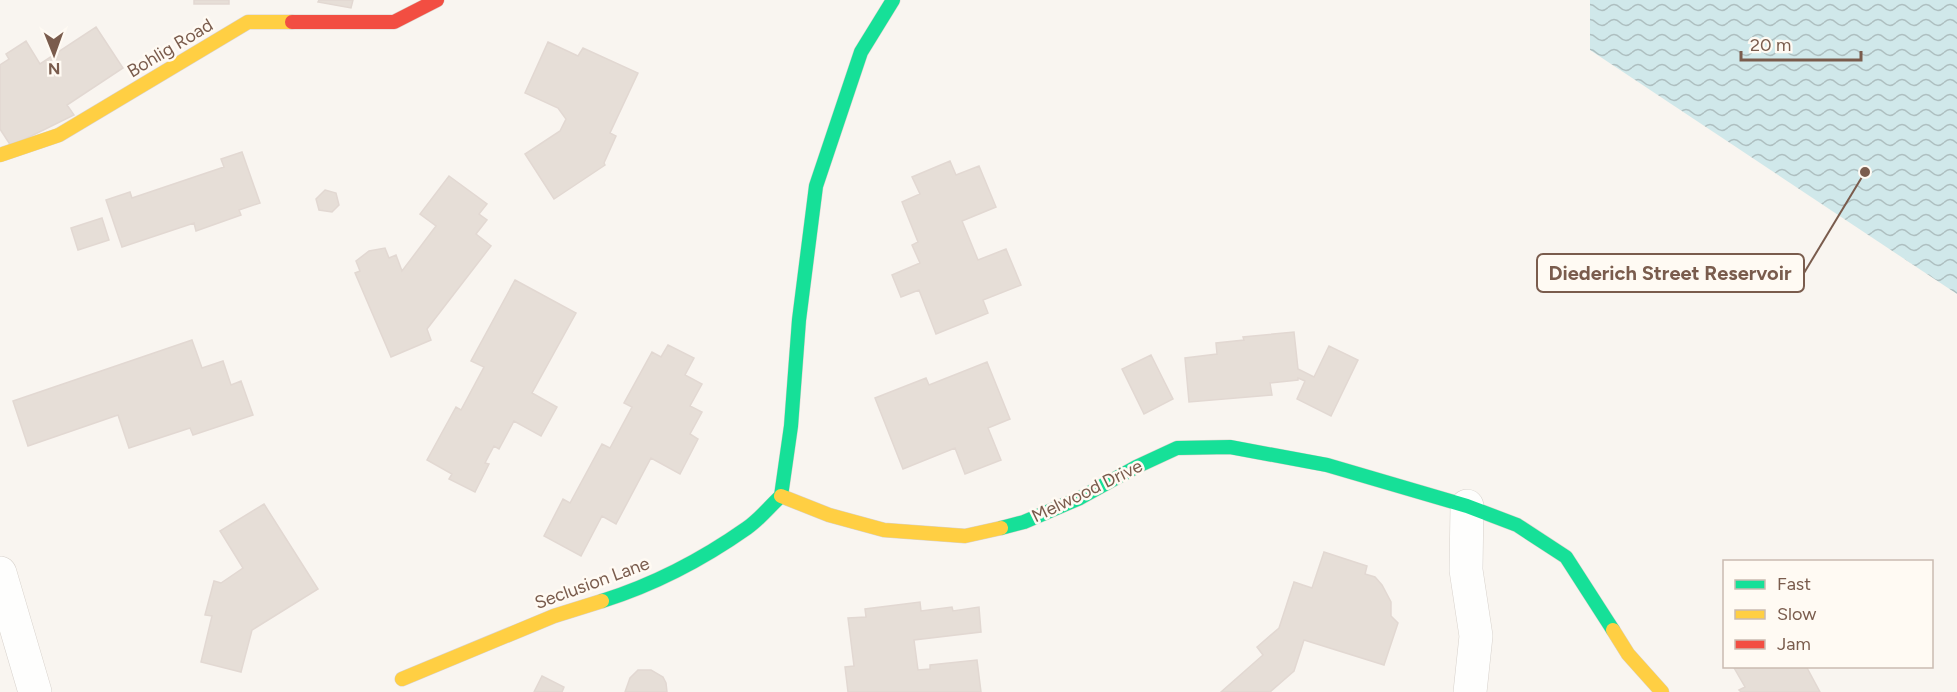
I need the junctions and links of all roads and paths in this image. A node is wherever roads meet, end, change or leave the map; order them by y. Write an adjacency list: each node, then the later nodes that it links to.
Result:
1 (437, 0): 3 (street, Bohlig Road)
2 (893, 0): 4 (street)
3 (0, 155)
4 (781, 496): 5 (street, Melwood Drive); 7 (street, Seclusion Lane)
5 (1467, 506): 9 (street); 10 (street, Melwood Drive)
6 (0, 573): 8 (street)
7 (402, 679)
8 (35, 692)
9 (1470, 692)
10 (1662, 692)

